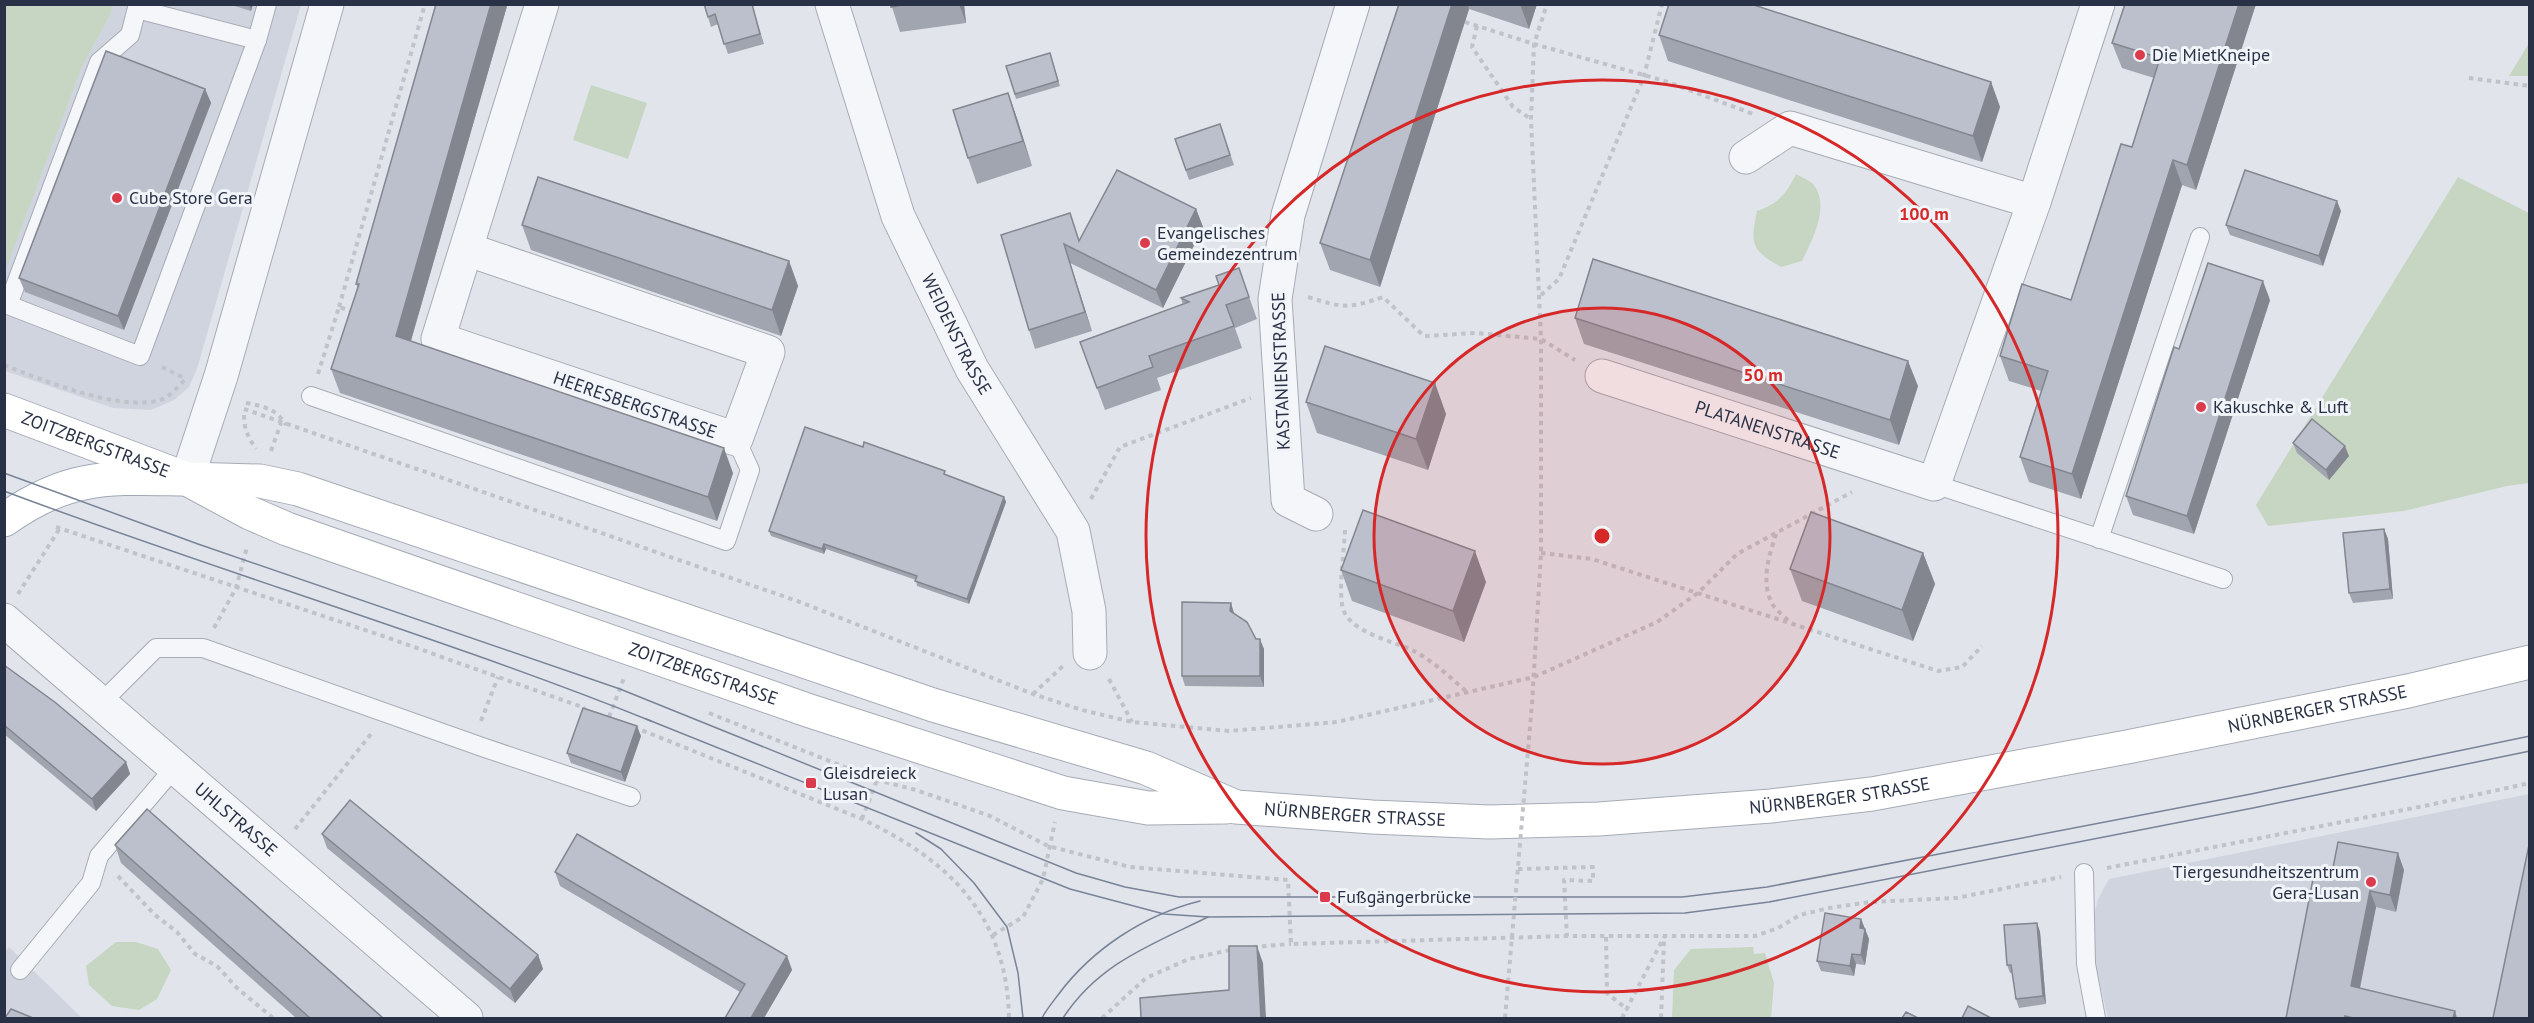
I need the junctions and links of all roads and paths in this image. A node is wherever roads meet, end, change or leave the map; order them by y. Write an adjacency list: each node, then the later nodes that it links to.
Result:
1 (267, 4): 13 (lane)
2 (327, 4): 32 (street)
3 (425, 4): 26 (path)
4 (543, 4): 23 (street, HEERESBERGSTRASSE)
5 (832, 4): 58 (street, WEIDENSTRASSE)
6 (1353, 4): 25 (street, KASTANIENSTRASSE)
7 (1547, 4): 14 (path)
8 (1662, 4): 15 (path)
9 (2097, 4): 21 (street)
10 (137, 7): 13 (lane); 13 (lane)
11 (1465, 22): 12 (path)
12 (1477, 26): 14 (path); 18 (path)
13 (258, 40)
14 (1534, 44): 15 (path); 18 (path)
15 (1644, 75): 19 (path); 24 (path)
16 (2469, 78): 17 (path)
17 (2529, 86)
18 (1531, 119): 24 (path)
19 (1790, 128): 20 (street); 21 (street)
20 (1746, 157)
21 (2034, 202): 42 (street)
22 (2200, 237): 49 (lane)
23 (466, 249): 38 (street, HEERESBERGSTRASSE); 38 (street, HEERESBERGSTRASSE)
24 (1541, 295): 28 (path)
25 (1275, 299): 28 (path); 31 (street, KASTANIENSTRASSE)
26 (339, 307): 27 (path); 33 (path)
27 (357, 313)
28 (1541, 339): 30 (path); 50 (path)
29 (4, 365): 32 (path)
30 (1602, 376): 40 (street, PLATANENSTRASSE)
31 (1280, 387): 43 (path); 44 (street, KASTANIENSTRASSE)
32 (231, 396): 35 (path); 36 (path); 41 (street)
33 (311, 396): 37 (path); 38 (lane)
34 (4, 410): 41 (main road, ZOITZBERGSTRASSE)
35 (280, 423): 36 (path); 39 (path)
36 (286, 425): 37 (path)
37 (300, 430): 64 (path)
38 (736, 439)
39 (268, 458)
40 (1892, 471): 42 (street, PLATANENSTRASSE); 48 (path)
41 (187, 478): 45 (main road); 76 (main road, ZOITZBERGSTRASSE); 80 (main road, ZOITZBERGSTRASSE)
42 (1934, 484): 49 (lane, PLATANENSTRASSE)
43 (1088, 506)
44 (1316, 514)
45 (10, 517): 46 (path)
46 (60, 528): 52 (path); 54 (path)
47 (1345, 528): 63 (path)
48 (1776, 533): 53 (path); 55 (path)
49 (2099, 539): 51 (lane, PLATANENSTRASSE)
50 (1541, 553): 53 (path); 61 (path)
51 (2223, 579)
52 (236, 588): 57 (path); 60 (path)
53 (1698, 593): 55 (path); 61 (path)
54 (11, 608): 65 (street, UHLSTRASSE)
55 (1791, 623): 56 (path)
56 (1982, 646)
57 (203, 648): 65 (lane); 69 (lane)
58 (1090, 653): 64 (path); 72 (path)
59 (2529, 662): 80 (main road, NÜRNBERGER STRASSE)
60 (498, 677): 66 (path); 74 (path)
61 (1534, 677): 63 (path); 85 (path, bridge)
62 (635, 682): 70 (path)
63 (1467, 692): 72 (path)
64 (1033, 694): 72 (path)
65 (102, 702): 75 (street, UHLSTRASSE)
66 (587, 709)
67 (701, 709): 77 (path)
68 (598, 713): 70 (path)
69 (388, 714): 74 (lane); 83 (path)
70 (609, 717): 71 (path)
71 (620, 722)
72 (1132, 722)
73 (631, 726): 81 (path)
74 (473, 744): 79 (lane)
75 (176, 766): 83 (street, UHLSTRASSE); 84 (lane)
76 (1146, 768): 80 (main road, NÜRNBERGER STRASSE)
77 (877, 780): 81 (path); 82 (path)
78 (2529, 783): 86 (path)
79 (631, 797)
80 (1236, 807)
81 (862, 819): 87 (path)
82 (1048, 846): 87 (path); 91 (path)
83 (275, 852): 96 (street, UHLSTRASSE)
84 (99, 856): 94 (lane); 97 (path)
85 (1518, 869): 88 (path); 100 (path, bridge)
86 (2084, 873): 90 (path); 103 (lane)
87 (993, 934): 98 (path)
88 (1567, 936): 89 (path); 91 (path)
89 (1606, 937): 90 (path); 95 (path)
90 (1665, 937): 95 (path); 102 (path)
91 (1291, 944): 93 (path)
92 (1240, 948): 99 (path)
93 (1251, 948)
94 (20, 970)
95 (1628, 1010): 101 (path)
96 (462, 1017)
97 (273, 1018)
98 (1009, 1018)
99 (1102, 1018)
100 (1505, 1018)
101 (1622, 1018)
102 (1661, 1018)
103 (2096, 1018)

